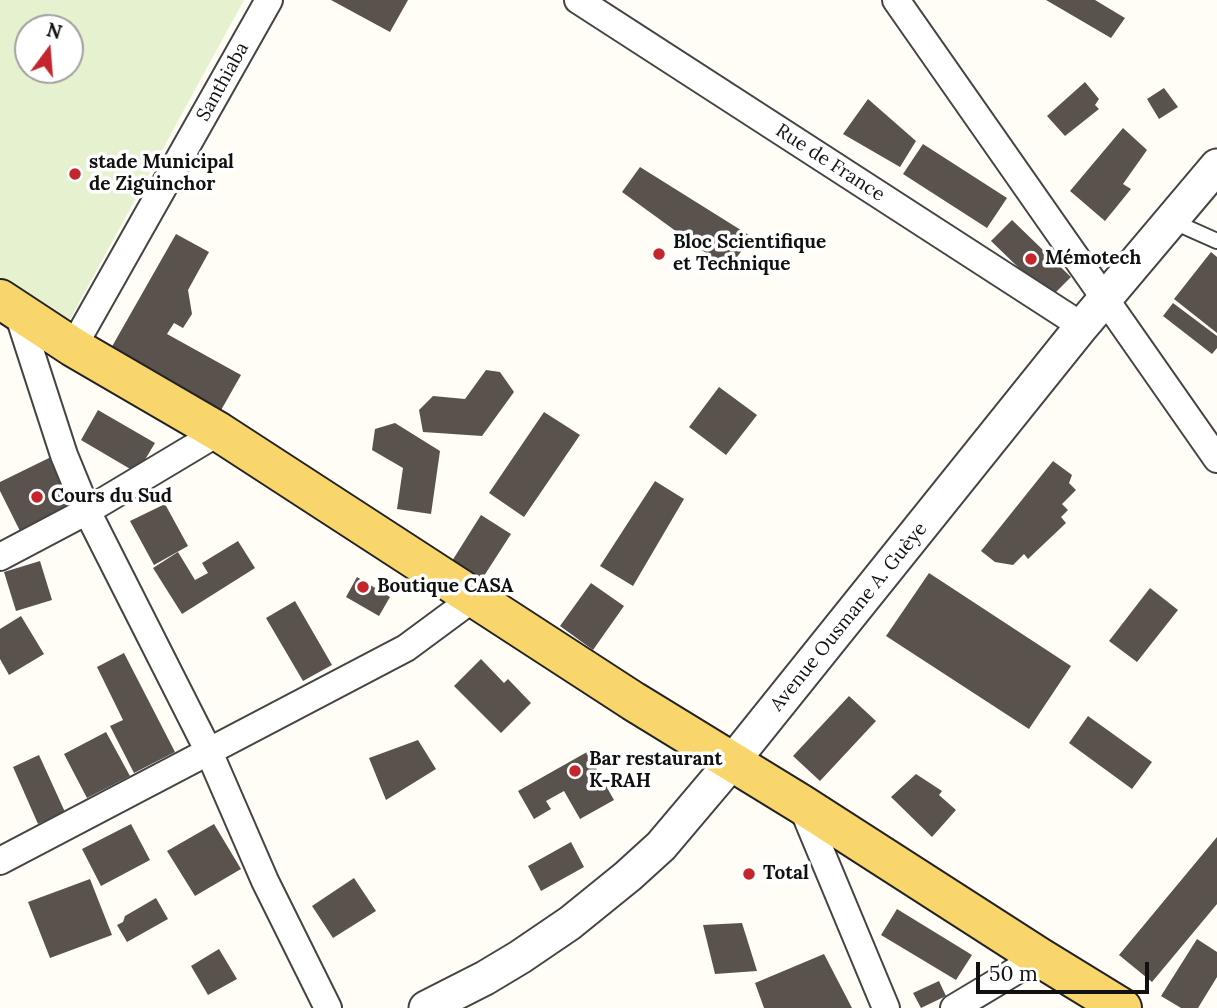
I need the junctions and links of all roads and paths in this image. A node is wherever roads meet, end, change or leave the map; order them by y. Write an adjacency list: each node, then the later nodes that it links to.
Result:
1 (269, 0): 10 (street, Santhiaba)
2 (578, 0): 9 (street, Rue de France)
3 (896, 0): 7 (street)
4 (1217, 166): 5 (street, Avenue Ousmane A. Guèye)
5 (1170, 220): 6 (lane); 7 (street, Avenue Ousmane A. Guèye)
6 (1217, 241)
7 (1105, 299): 9 (street, Avenue Ousmane A. Guèye); 12 (street)
8 (9, 304): 10 (main road); 13 (street)
9 (1082, 326): 17 (street, Avenue Ousmane A. Guèye)
10 (73, 347): 11 (main road)
11 (219, 432): 13 (street); 15 (main road)
12 (1217, 459)
13 (87, 511): 14 (street); 16 (street)
14 (0, 557)
15 (475, 597): 16 (street); 17 (main road)
16 (209, 752): 19 (street); 21 (street)
17 (732, 762): 18 (main road); 22 (street, Avenue Ousmane A. Guèye)
18 (801, 804): 20 (main road); 23 (street)
19 (0, 861)
20 (1039, 957): 24 (street); 25 (main road)
21 (328, 1008)
22 (426, 1008)
23 (886, 1008)
24 (954, 1008)
25 (1122, 1008)

